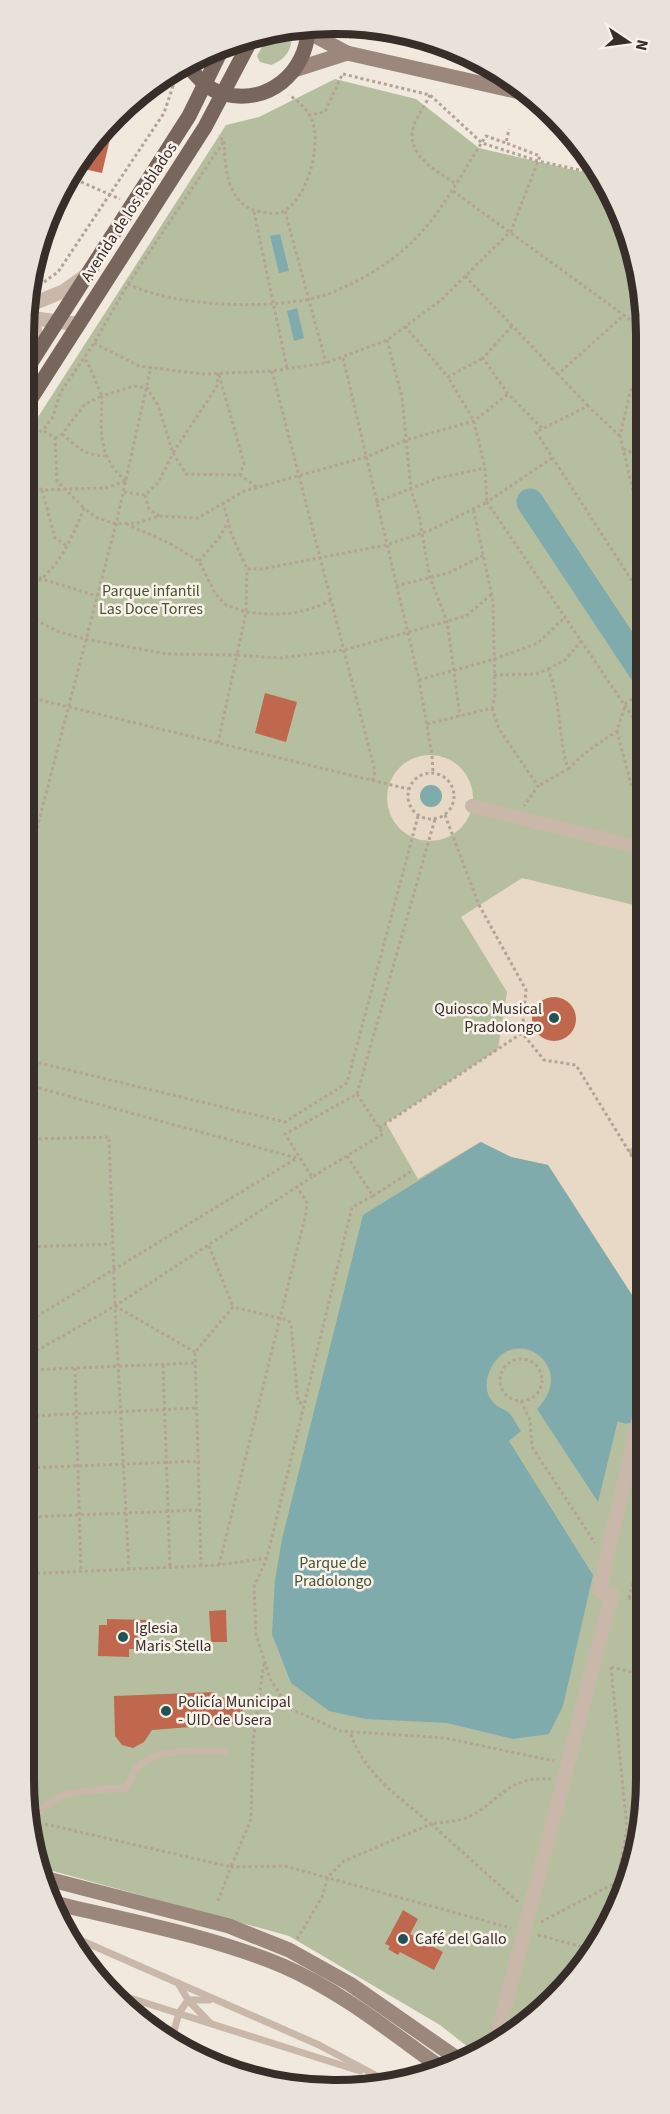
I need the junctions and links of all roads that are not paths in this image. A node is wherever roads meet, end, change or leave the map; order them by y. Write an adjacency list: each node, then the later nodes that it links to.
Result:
1 (318, 35): 3 (street)
2 (307, 36): 6 (main road)
3 (349, 47): 6 (street); 9 (street)
4 (247, 48): 10 (main road, Avenida de los Poblados)
5 (217, 58): 8 (main road, Avenida de los Poblados)
6 (297, 69): 10 (main road)
7 (192, 71): 8 (main road)
8 (204, 84): 10 (main road); 11 (main road, Avenida de los Poblados)
9 (507, 88)
10 (224, 94): 15 (main road, Avenida de los Poblados)
11 (87, 274): 12 (street); 14 (main road, Avenida de los Poblados)
12 (36, 307)
13 (35, 312): 14 (street)
14 (57, 322): 15 (street); 16 (main road, Avenida de los Poblados)
15 (80, 322): 17 (main road, Avenida de los Poblados)
16 (34, 358)
17 (34, 394)
18 (472, 806): 19 (street)
19 (636, 847)
20 (636, 1431): 32 (street)
21 (225, 1751): 22 (lane)
22 (37, 1818)
23 (52, 1880): 34 (street)
24 (62, 1905): 35 (street)
25 (82, 1941): 26 (lane)
26 (178, 1983): 28 (lane); 29 (lane)
27 (130, 1998): 30 (lane)
28 (188, 2000): 29 (lane); 30 (lane); 31 (lane)
29 (217, 2001): 37 (lane)
30 (179, 2013): 31 (lane); 33 (lane)
31 (211, 2024): 36 (lane)
32 (498, 2031)
33 (174, 2032)
34 (453, 2056)
35 (434, 2063)
36 (377, 2076)
37 (378, 2076)

